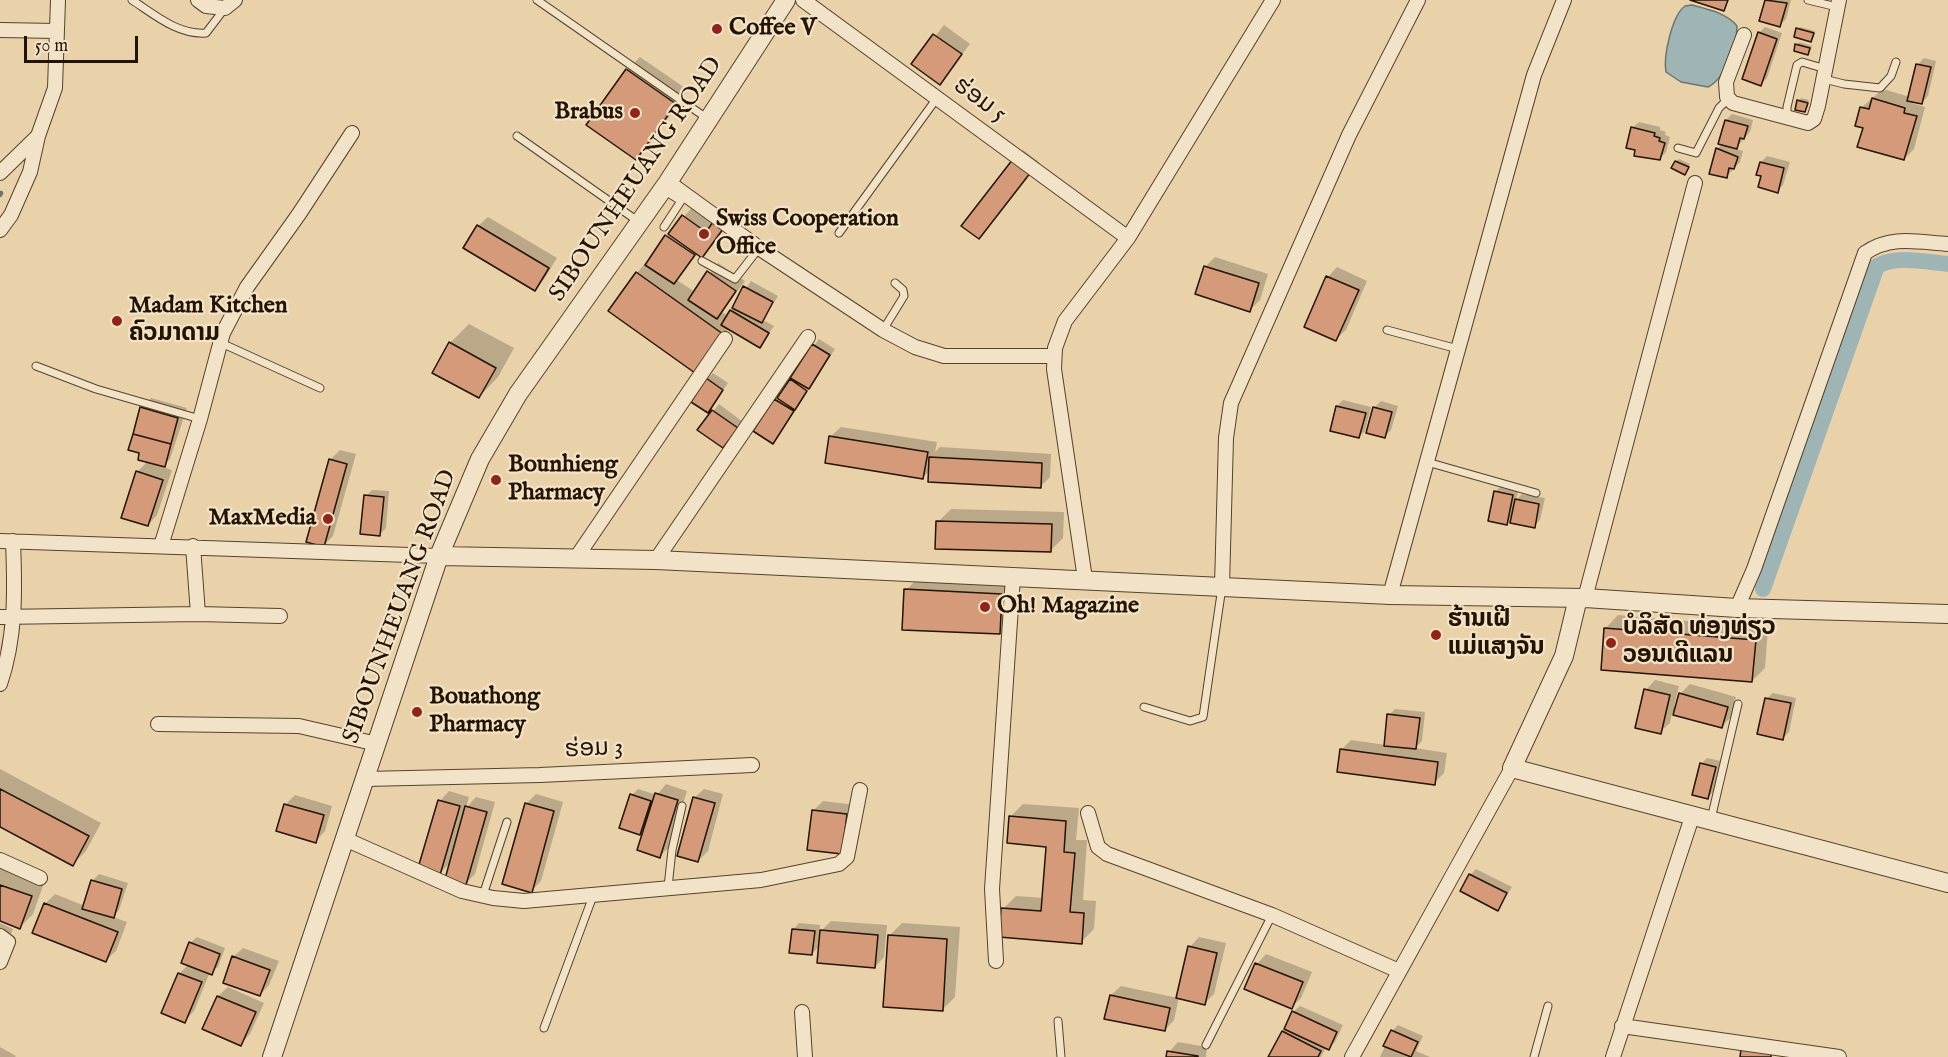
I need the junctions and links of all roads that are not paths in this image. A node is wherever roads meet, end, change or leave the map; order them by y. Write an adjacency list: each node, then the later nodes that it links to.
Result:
1 (58, 0): 14 (street)
2 (132, 0): 11 (lane)
3 (198, 0): 11 (street)
4 (537, 0): 21 (lane)
5 (786, 0): 21 (street, SIBOUNHEUANG ROAD)
6 (803, 0): 18 (street, ຮ່ອມ 5)
7 (1273, 0): 33 (street)
8 (1418, 0): 58 (street)
9 (1564, 0): 43 (street)
10 (1808, 0): 12 (lane)
11 (230, 4)
12 (1838, 4): 17 (street)
13 (0, 30): 14 (street)
14 (57, 32): 23 (street)
15 (1744, 35): 19 (street)
16 (1896, 62): 17 (lane)
17 (1825, 74): 20 (street); 20 (lane)
18 (937, 98): 32 (lane); 33 (street, ຮ່ອມ 5)
19 (1728, 99): 20 (street); 25 (lane)
20 (1787, 119)
21 (709, 120): 28 (street, SIBOUNHEUANG ROAD)
22 (352, 133): 42 (street)
23 (38, 136): 26 (street); 31 (street)
24 (517, 136): 29 (lane)
25 (1677, 148)
26 (0, 173)
27 (1695, 183): 60 (street)
28 (665, 186): 29 (street, SIBOUNHEUANG ROAD); 30 (lane); 35 (street)
29 (639, 222): 53 (street, SIBOUNHEUANG ROAD)
30 (664, 227)
31 (0, 230)
32 (839, 232)
33 (1128, 238): 44 (street)
34 (1948, 244): 61 (street)
35 (759, 248): 36 (lane); 38 (street)
36 (702, 261)
37 (895, 283): 38 (lane)
38 (882, 330): 44 (street)
39 (1387, 330): 43 (lane)
40 (808, 337): 55 (street)
41 (725, 339): 54 (street)
42 (219, 342): 46 (lane); 47 (street)
43 (1458, 349): 48 (street)
44 (1054, 356): 57 (street)
45 (36, 366): 47 (lane)
46 (320, 388)
47 (200, 419): 51 (street)
48 (1426, 462): 49 (lane); 59 (street)
49 (1536, 493)
50 (7, 541): 51 (street); 65 (street)
51 (161, 546): 52 (street)
52 (193, 546): 53 (street); 62 (street)
53 (439, 556): 54 (street); 70 (street, SIBOUNHEUANG ROAD)
54 (576, 558): 55 (street)
55 (656, 560): 56 (street)
56 (1013, 576): 57 (street); 88 (street)
57 (1085, 579): 58 (street)
58 (1222, 586): 59 (street); 68 (lane)
59 (1390, 595): 60 (street)
60 (1581, 598): 61 (street); 72 (street)
61 (1737, 608): 63 (street)
62 (198, 614): 64 (street); 65 (street)
63 (1948, 614)
64 (280, 616)
65 (7, 617): 66 (street)
66 (0, 684)
67 (1738, 704): 77 (lane)
68 (1144, 707)
69 (158, 724): 70 (street)
70 (377, 744): 73 (street, SIBOUNHEUANG ROAD)
71 (752, 765): 73 (street, ຮ່ອມ 3)
72 (1512, 768): 77 (street); 90 (street)
73 (365, 779): 79 (street, SIBOUNHEUANG ROAD)
74 (860, 790): 83 (street)
75 (682, 806): 83 (lane)
76 (1088, 813): 86 (street)
77 (1702, 817): 82 (street); 94 (street)
78 (507, 822): 84 (lane)
79 (345, 839): 84 (street); 97 (street, SIBOUNHEUANG ROAD)
80 (0, 860): 81 (street)
81 (40, 878)
82 (1948, 883)
83 (668, 887): 85 (street)
84 (483, 895): 85 (street)
85 (593, 896): 95 (lane)
86 (1272, 915): 90 (street); 96 (lane)
87 (0, 936): 89 (street)
88 (996, 961)
89 (0, 962)
90 (1399, 971): 100 (street)
91 (1548, 1006): 101 (lane)
92 (802, 1012): 98 (street)
93 (1058, 1021): 99 (lane)
94 (1622, 1026): 102 (street); 103 (street)
95 (544, 1028)
96 (1206, 1045)
97 (272, 1057)
98 (805, 1057)
99 (1061, 1057)
100 (1352, 1057)
101 (1534, 1057)
102 (1613, 1057)
103 (1839, 1057)

